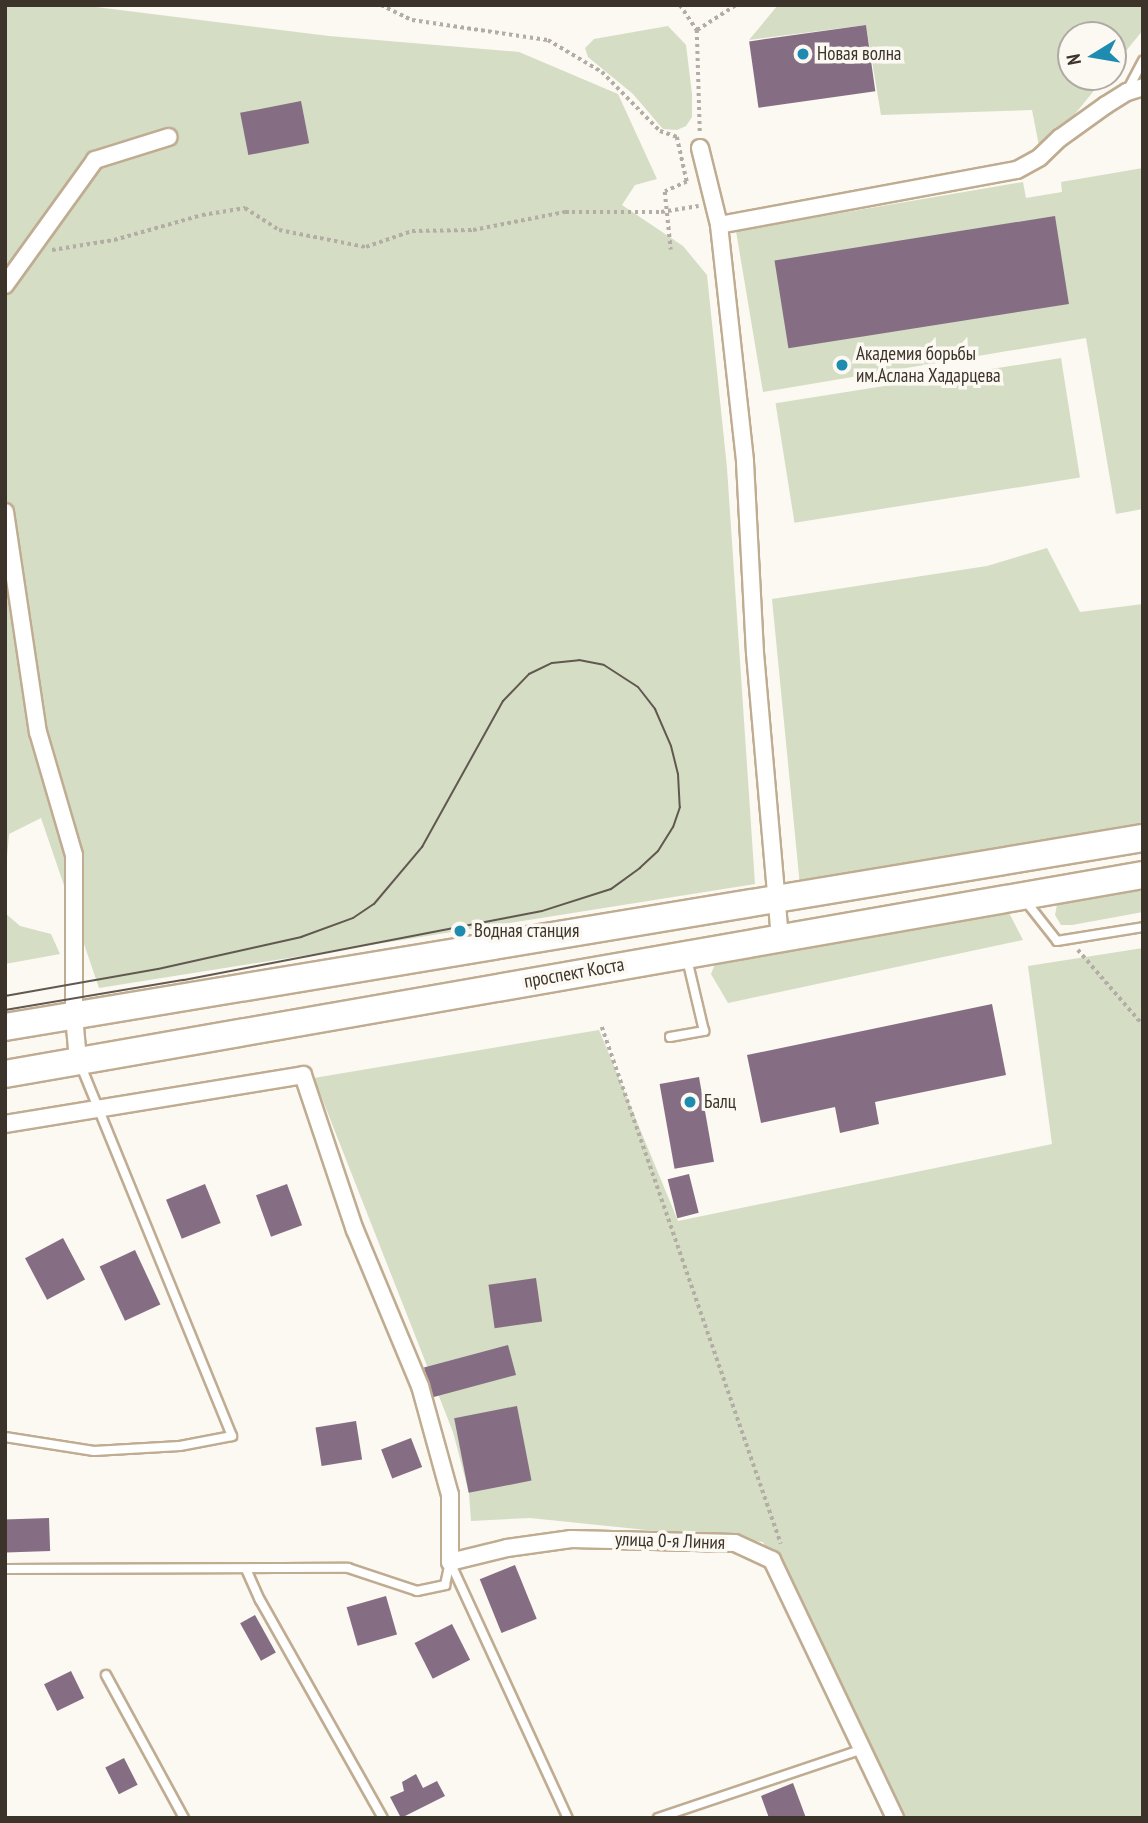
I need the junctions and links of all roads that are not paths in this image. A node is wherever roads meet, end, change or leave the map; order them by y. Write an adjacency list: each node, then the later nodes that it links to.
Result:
1 (1143, 61): 2 (lane)
2 (1135, 89): 5 (street)
3 (169, 137): 6 (street)
4 (700, 148): 5 (street)
5 (719, 225): 11 (street)
6 (5, 285)
7 (5, 512): 15 (street)
8 (1143, 838): 11 (main road)
9 (1143, 875): 10 (main road, проспект Коста)
10 (1021, 895): 12 (lane); 13 (main road, проспект Коста)
11 (778, 896): 13 (street); 15 (main road)
12 (1143, 927)
13 (780, 936): 14 (main road, проспект Коста)
14 (685, 953): 17 (lane); 18 (main road, проспект Коста)
15 (74, 1016): 16 (main road); 18 (street)
16 (5, 1027)
17 (670, 1037)
18 (78, 1060): 19 (main road, проспект Коста); 20 (lane)
19 (5, 1074)
20 (100, 1107): 21 (street); 22 (lane); 23 (street)
21 (5, 1124)
22 (5, 1437)
23 (450, 1562): 25 (lane); 27 (street, улица 0-я Линия); 30 (lane)
24 (5, 1569): 25 (lane)
25 (246, 1569): 29 (lane)
26 (106, 1675): 28 (lane)
27 (860, 1750): 31 (lane); 32 (street)
28 (184, 1818)
29 (383, 1818)
30 (568, 1818)
31 (658, 1818)
32 (895, 1818)

